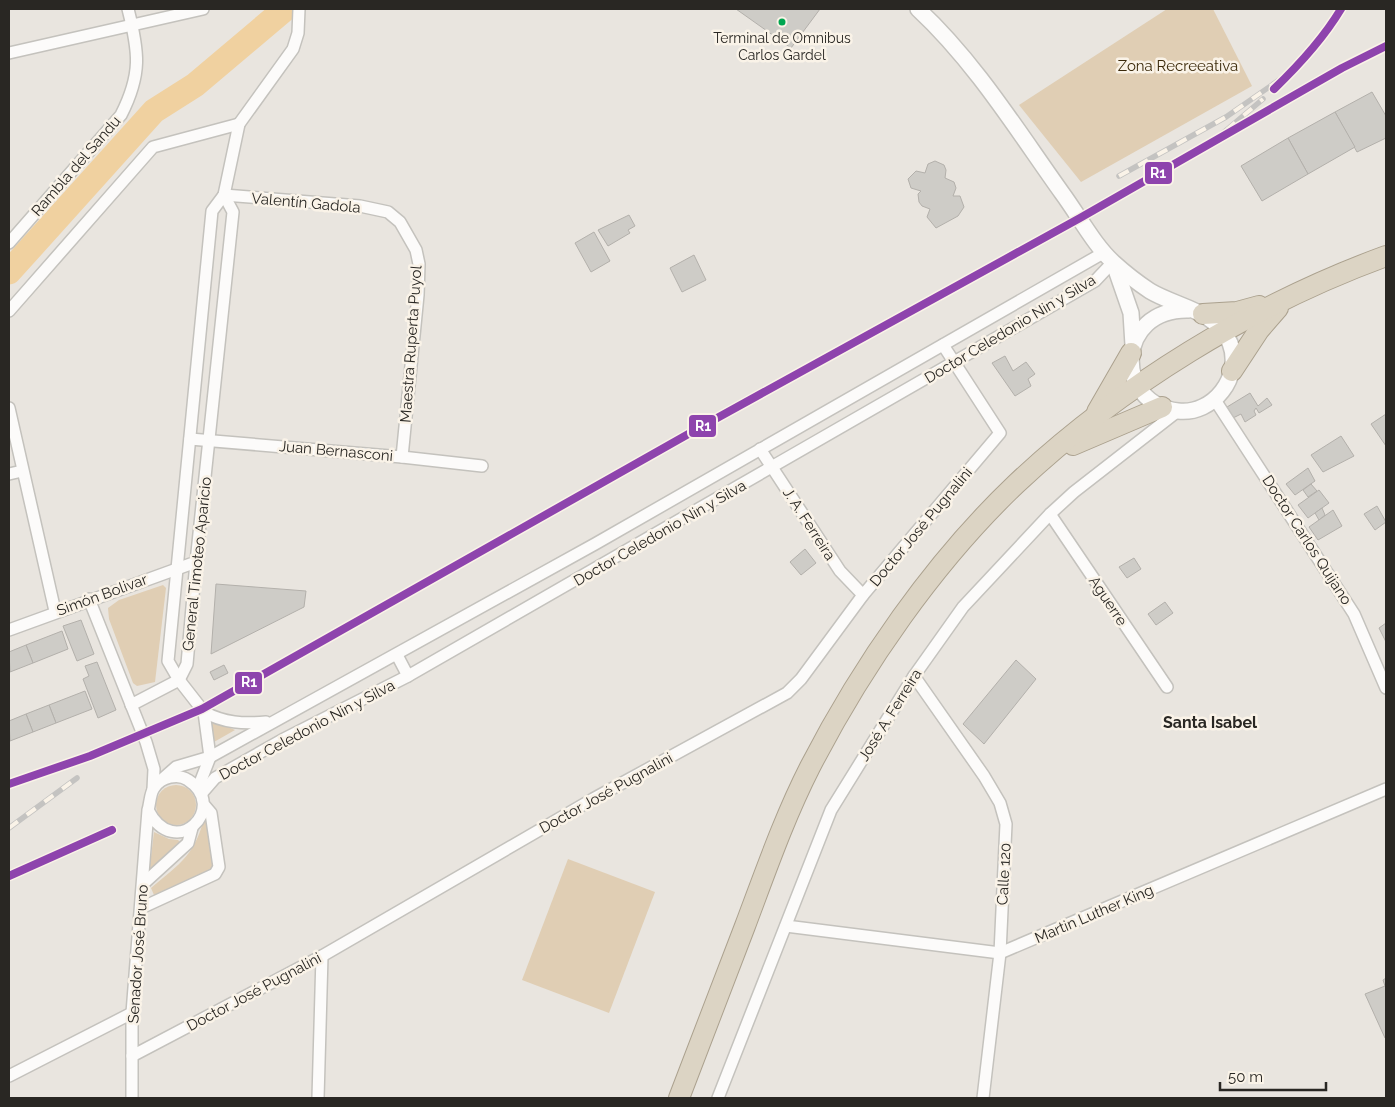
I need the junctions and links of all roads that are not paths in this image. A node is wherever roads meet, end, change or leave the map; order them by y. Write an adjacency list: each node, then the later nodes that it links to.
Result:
1 (128, 9): 5 (street, Rambla del Sandu)
2 (202, 9): 5 (street)
3 (299, 9): 7 (street, General Timoteo Aparicio)
4 (918, 9): 12 (street)
5 (132, 25): 6 (street); 10 (street, Rambla del Sandu)
6 (9, 53)
7 (239, 124): 8 (street, General Timoteo Aparicio); 14 (street)
8 (224, 195): 9 (street, Valentín Gadola); 26 (street, General Timoteo Aparicio); 27 (street, General Timoteo Aparicio)
9 (388, 212): 30 (street, Maestra Ruperta Puyol)
10 (9, 242)
11 (1386, 256): 13 (highway)
12 (1109, 257): 15 (street); 17 (street, Doctor Celedonio Nin y Silva); 18 (street); 19 (street, Doctor Celedonio Nin y Silva)
13 (1285, 299): 15 (highway); 16 (highway); 20 (highway)
14 (9, 311)
15 (1196, 312): 16 (street); 18 (street)
16 (1225, 333): 20 (street); 21 (highway)
17 (943, 345): 19 (street); 28 (street, Doctor Celedonio Nin y Silva)
18 (1132, 350): 21 (street); 25 (highway)
19 (954, 363): 32 (street, Doctor Celedonio Nin y Silva); 40 (street, Doctor José Pugnalini)
20 (1232, 371): 22 (street)
21 (1138, 386): 24 (street); 25 (highway)
22 (1215, 400): 24 (street); 49 (street, Doctor Carlos Quijano)
23 (9, 408): 33 (street)
24 (1170, 409): 29 (highway); 35 (street, José A. Ferreira)
25 (1094, 418): 29 (highway)
26 (190, 439): 27 (street, Juan Bernasconi); 39 (street, General Timoteo Aparicio)
27 (209, 441): 30 (street, Juan Bernasconi); 37 (street, General Timoteo Aparicio)
28 (760, 449): 32 (street, J. A. Ferreira); 36 (street, Doctor Celedonio Nin y Silva)
29 (1052, 453): 70 (highway)
30 (402, 457): 31 (street, Juan Bernasconi)
31 (482, 466)
32 (773, 468): 38 (street, Doctor Celedonio Nin y Silva); 40 (street, J. A. Ferreira)
33 (22, 471): 34 (street); 42 (street)
34 (9, 474)
35 (1050, 514): 46 (street, José A. Ferreira); 48 (street, Aguerre)
36 (595, 544): 38 (street); 44 (street, Doctor Celedonio Nin y Silva)
37 (196, 562): 39 (street, Simón Bolivar); 47 (street, General Timoteo Aparicio)
38 (606, 563): 45 (street, Doctor Celedonio Nin y Silva)
39 (177, 569): 41 (street, Simón Bolivar); 47 (street, General Timoteo Aparicio)
40 (862, 595): 64 (street, Doctor José Pugnalini)
41 (89, 599): 42 (street, Simón Bolivar); 50 (street)
42 (55, 611): 43 (street, Simón Bolivar)
43 (9, 630)
44 (397, 655): 45 (street); 52 (street, Doctor Celedonio Nin y Silva)
45 (408, 676): 56 (street, Doctor Celedonio Nin y Silva)
46 (914, 676): 62 (street, José A. Ferreira); 63 (street, Calle 120)
47 (179, 680): 50 (street); 51 (street)
48 (1166, 687)
49 (1386, 688)
50 (131, 705): 54 (street)
51 (204, 712): 52 (street); 53 (street)
52 (270, 722): 53 (street, Doctor Celedonio Nin y Silva)
53 (210, 757): 54 (street, Doctor Celedonio Nin y Silva); 56 (street)
54 (156, 785): 56 (street); 58 (street)
55 (1386, 789): 63 (street, Martin Luther King)
56 (200, 790): 57 (street)
57 (205, 806): 59 (street); 61 (street)
58 (148, 810): 59 (street); 60 (street, Senador José Bruno)
59 (192, 828): 60 (street)
60 (143, 884): 61 (street, Senador José Bruno)
61 (141, 908): 65 (street, Senador José Bruno)
62 (786, 926): 63 (street); 71 (street, José A. Ferreira)
63 (1000, 953): 72 (street, Calle 120)
64 (322, 956): 66 (street, Doctor José Pugnalini); 69 (street)
65 (132, 1013): 66 (street, Senador José Bruno); 67 (street)
66 (132, 1056): 68 (street, Senador José Bruno)
67 (9, 1076)
68 (132, 1098)
69 (318, 1098)
70 (679, 1098)
71 (718, 1098)
72 (983, 1098)

